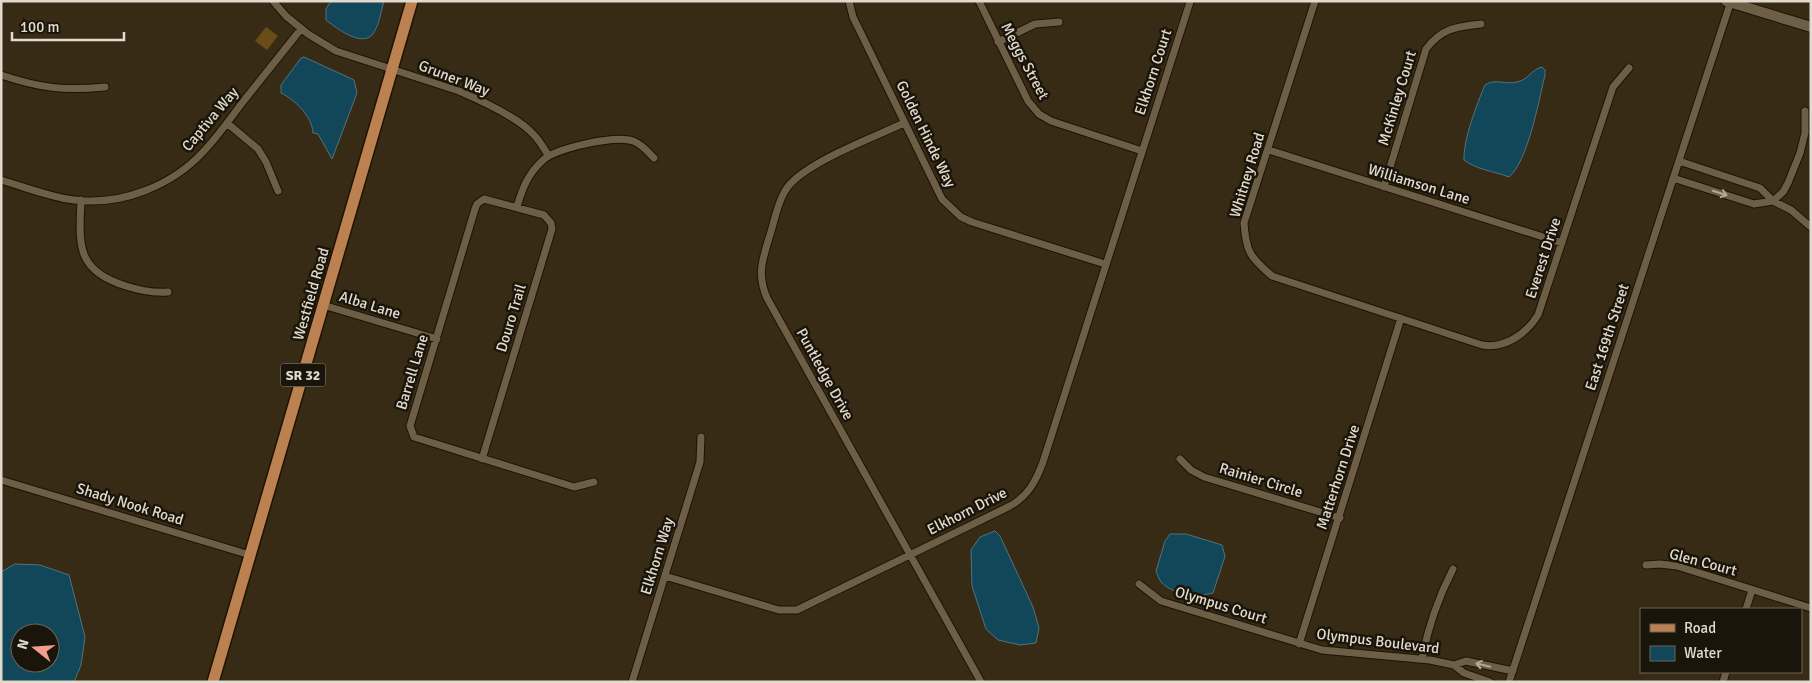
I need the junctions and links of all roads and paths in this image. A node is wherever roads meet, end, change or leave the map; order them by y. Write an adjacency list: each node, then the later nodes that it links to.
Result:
1 (273, 1): 11 (street, Gruner Way)
2 (412, 1): 14 (main road, Westfield Road / SR 32)
3 (849, 1): 19 (street, Golden Hinde Way)
4 (979, 1): 12 (street, Meggs Street)
5 (1315, 1): 20 (street, Whitney Road)
6 (1190, 2): 21 (street, Elkhorn Court)
7 (1729, 2): 10 (street); 24 (street, East 169th Street)
8 (1059, 22): 12 (street)
9 (1481, 24): 27 (street, McKinley Court)
10 (1811, 27)
11 (301, 29): 14 (street, Gruner Way); 18 (street, Captiva Way)
12 (998, 42): 21 (street, Meggs Street)
13 (1629, 68): 33 (street, Everest Drive)
14 (393, 69): 22 (street, Gruner Way); 36 (main road, Westfield Road / SR 32)
15 (1, 75): 16 (street)
16 (105, 87)
17 (1805, 112): 30 (street)
18 (227, 123): 28 (street); 29 (street, Captiva Way)
19 (904, 123): 34 (street, Golden Hinde Way); 46 (street, Puntledge Drive)
20 (1269, 150): 27 (street, Williamson Lane); 37 (street, Whitney Road)
21 (1142, 151): 34 (street, Elkhorn Drive)
22 (548, 155): 23 (street); 31 (street)
23 (654, 158)
24 (1679, 161): 25 (street, East 169th Street); 30 (street)
25 (1673, 178): 30 (street, one-way to 30); 57 (street, East 169th Street)
26 (1, 180): 29 (street, Captiva Way)
27 (1384, 187): 33 (street, Williamson Lane)
28 (278, 190)
29 (81, 200): 35 (street)
30 (1773, 201): 32 (street)
31 (517, 207): 38 (street, Barrell Lane); 40 (street, Douro Trail)
32 (1811, 227)
33 (1562, 243): 37 (street, Everest Drive)
34 (1105, 264): 46 (street, Elkhorn Drive)
35 (168, 292)
36 (324, 305): 38 (street, Alba Lane); 45 (main road, Westfield Road / SR 32)
37 (1401, 318): 44 (street, Matterhorn Drive)
38 (437, 339): 40 (street, Barrell Lane)
39 (701, 436): 49 (street, Elkhorn Way)
40 (482, 458): 43 (street, Barrell Lane)
41 (1180, 459): 44 (street, Rainier Circle)
42 (1, 480): 45 (street, Shady Nook Road)
43 (594, 482)
44 (1340, 518): 54 (street, Matterhorn Drive)
45 (250, 555): 58 (main road, Westfield Road / SR 32)
46 (910, 556): 49 (street, Elkhorn Drive); 60 (street, Puntledge Drive)
47 (1646, 565): 51 (street, Glen Court)
48 (1453, 569): 55 (street)
49 (664, 576): 59 (street, Elkhorn Way)
50 (1139, 584): 54 (street, Olympus Court)
51 (1752, 590): 52 (street); 53 (street, Glen Court)
52 (1746, 608)
53 (1811, 608)
54 (1299, 644): 55 (street, Olympus Boulevard)
55 (1422, 659): 56 (street, Olympus Boulevard)
56 (1454, 665): 57 (street, Olympus Boulevard, one-way to 56); 61 (street, Olympus Boulevard)
57 (1513, 671): 62 (street, East 169th Street)
58 (213, 682)
59 (632, 682)
60 (981, 682)
61 (1490, 682)
62 (1509, 682)

